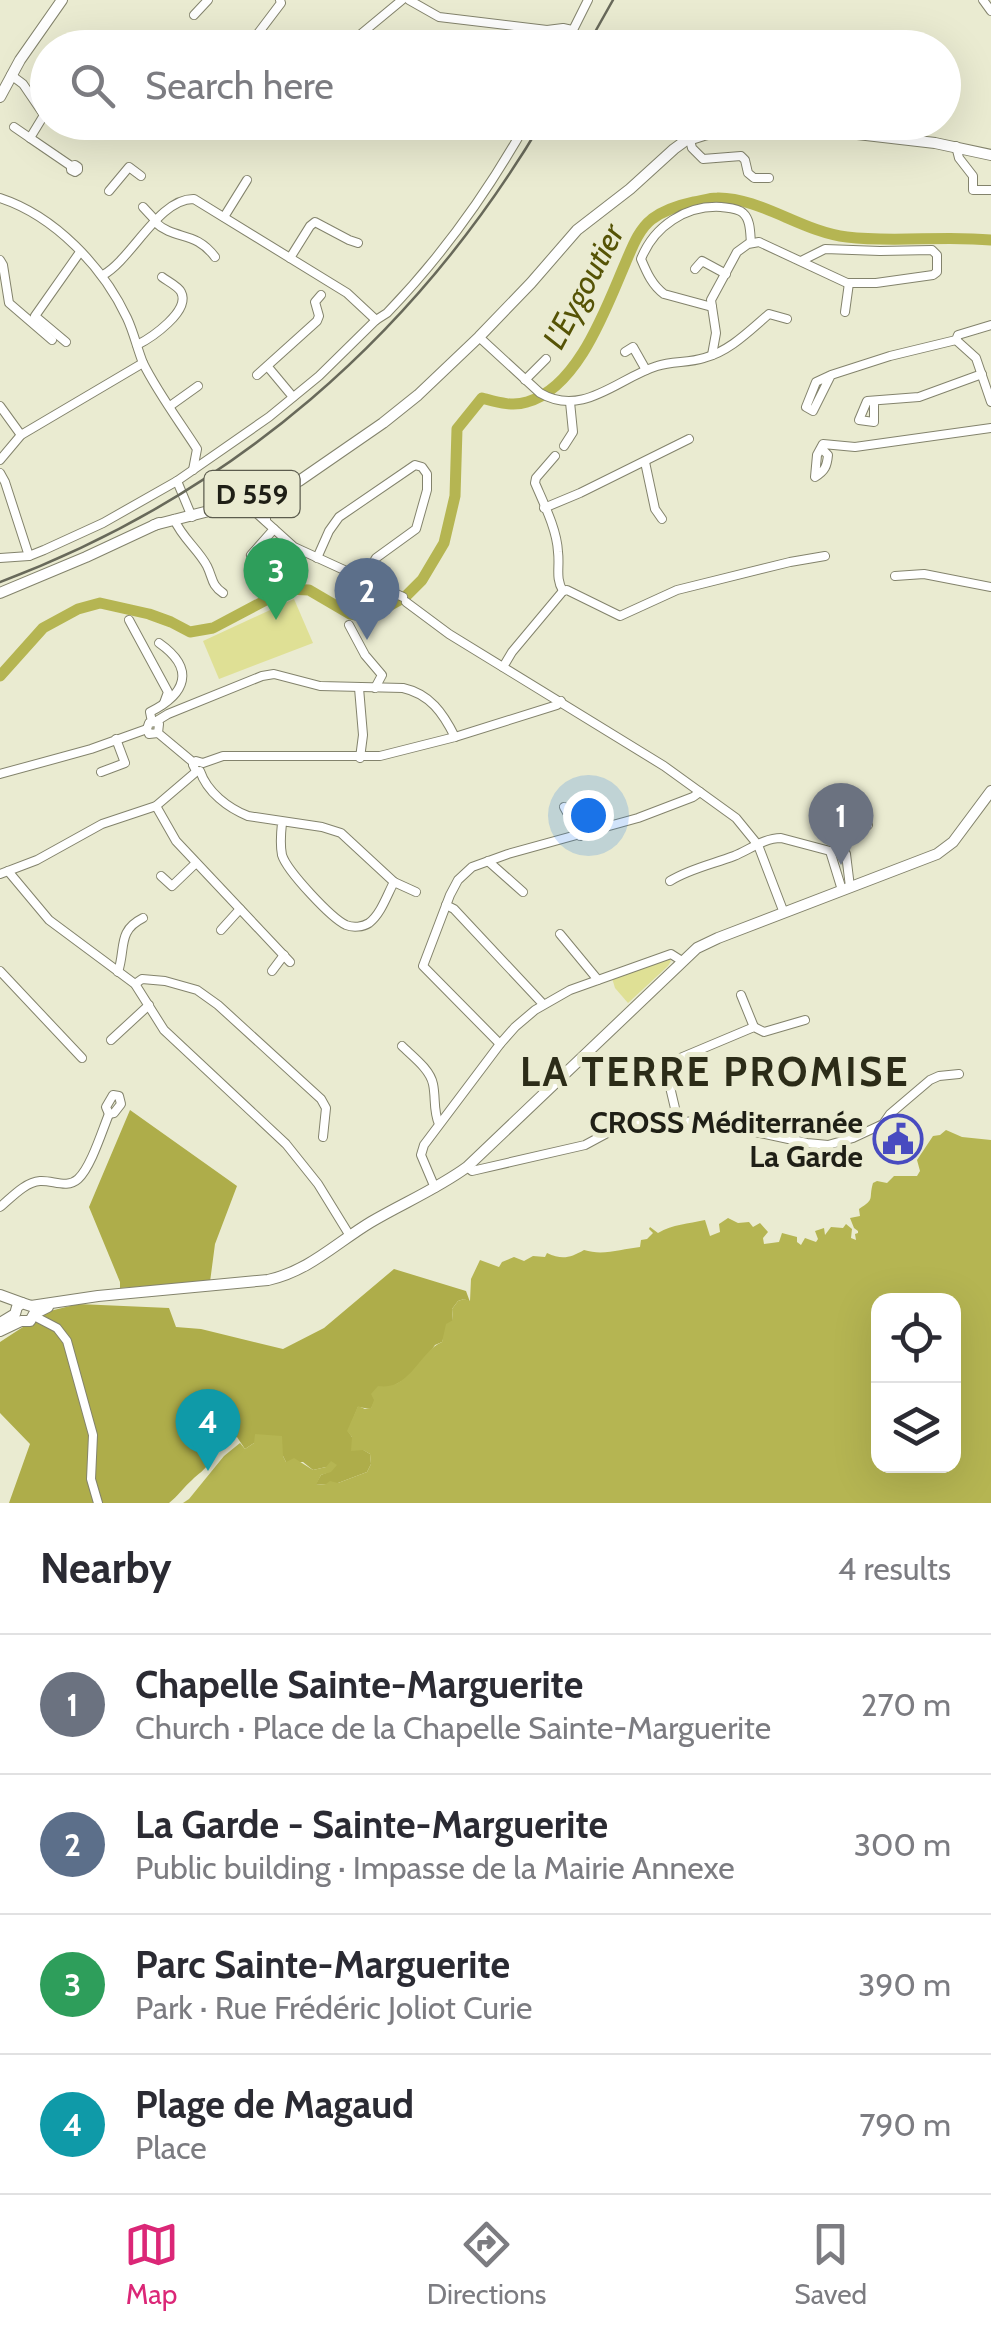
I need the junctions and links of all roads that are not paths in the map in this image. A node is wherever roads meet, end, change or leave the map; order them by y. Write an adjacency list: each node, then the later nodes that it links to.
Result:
1 (208, 0): 8 (street)
2 (280, 0): 10 (street)
3 (406, 0): 11 (street); 12 (street)
4 (585, 0): 13 (street)
5 (983, 0): 7 (street)
6 (57, 2): 9 (main road)
7 (991, 11)
8 (194, 15)
9 (39, 30)
10 (261, 30)
11 (367, 30)
12 (547, 30)
13 (574, 30)
14 (30, 44): 15 (main road)
15 (10, 75): 16 (street); 17 (main road)
16 (30, 94)
17 (0, 97)
18 (14, 127): 19 (street)
19 (30, 138)
20 (33, 140): 26 (street)
21 (516, 140): 52 (street)
22 (687, 140): 28 (street); 54 (main road, D 559)
23 (911, 140): 24 (main road, D 559)
24 (956, 146): 25 (main road, D 559); 30 (street)
25 (991, 154)
26 (72, 166)
27 (140, 176): 31 (street)
28 (769, 178)
29 (247, 180): 34 (street)
30 (991, 190)
31 (110, 191)
32 (0, 198): 38 (street)
33 (143, 207): 35 (street)
34 (224, 217): 35 (street); 40 (street)
35 (156, 222): 39 (street); 45 (street)
36 (358, 242): 40 (street)
37 (751, 243): 42 (street); 44 (street); 49 (street)
38 (80, 252): 45 (street); 57 (street)
39 (215, 257)
40 (290, 258): 52 (street)
41 (0, 260): 55 (street)
42 (802, 261): 47 (street); 47 (street)
43 (694, 269): 44 (street)
44 (726, 274): 49 (street)
45 (103, 275): 58 (street)
46 (162, 277): 58 (street)
47 (849, 283): 50 (street)
48 (321, 295): 63 (street)
49 (712, 307): 60 (street)
50 (844, 312)
51 (787, 319): 60 (street)
52 (376, 320): 70 (street)
53 (991, 325): 56 (street)
54 (478, 337): 68 (street); 89 (main road, D 559)
55 (52, 340)
56 (956, 340): 65 (street); 67 (street)
57 (66, 342)
58 (137, 345): 62 (street)
59 (625, 352): 64 (street)
60 (712, 355): 64 (street)
61 (546, 359): 68 (street)
62 (143, 362): 75 (street); 77 (street)
63 (268, 367): 66 (street); 70 (street)
64 (646, 370): 72 (street)
65 (982, 374): 71 (street); 73 (street)
66 (257, 375)
67 (831, 376)
68 (526, 380): 72 (street)
69 (198, 386): 75 (street)
70 (293, 397): 82 (street)
71 (874, 401)
72 (570, 402): 79 (street)
73 (991, 402)
74 (0, 406): 77 (street)
75 (170, 406): 81 (street)
76 (991, 428): 80 (street)
77 (21, 435): 84 (street)
78 (689, 440): 85 (street)
79 (564, 446)
80 (823, 446)
81 (197, 449): 82 (street); 86 (street)
82 (217, 454): 86 (street)
83 (555, 456): 90 (street)
84 (0, 460)
85 (645, 462): 90 (street); 93 (street)
86 (194, 470): 88 (street)
87 (0, 474): 96 (street)
88 (177, 481): 91 (street); 96 (street)
89 (262, 497): 91 (main road, D 559); 91 (main road, D 559); 94 (street); 94 (street)
90 (544, 508): 104 (street)
91 (190, 514): 92 (main road, D 559)
92 (174, 518): 105 (main road, D 559); 106 (street)
93 (662, 519)
94 (266, 522): 95 (street)
95 (274, 530): 99 (street); 100 (street)
96 (29, 556): 98 (street)
97 (825, 556): 104 (street)
98 (0, 558)
99 (317, 558): 102 (street); 102 (street)
100 (260, 565)
101 (895, 576): 103 (street)
102 (364, 578): 110 (street)
103 (991, 588)
104 (563, 592): 110 (street)
105 (0, 593)
106 (223, 593)
107 (130, 620): 116 (street)
108 (349, 625): 111 (street)
109 (159, 643): 116 (street)
110 (503, 667): 115 (street)
111 (382, 675): 113 (street); 114 (street)
112 (359, 688): 113 (street); 117 (street); 120 (street)
113 (375, 688): 114 (street)
114 (402, 688): 118 (street)
115 (561, 701): 118 (street); 125 (street)
116 (162, 706): 117 (street)
117 (151, 724): 119 (street); 121 (street)
118 (455, 737): 120 (street)
119 (116, 739): 122 (street); 123 (street)
120 (360, 758): 121 (street)
121 (198, 767): 126 (street); 128 (street)
122 (101, 772)
123 (0, 774)
124 (991, 791): 140 (main road)
125 (700, 792): 130 (street); 131 (street)
126 (156, 806): 135 (street); 136 (street)
127 (564, 808): 130 (street)
128 (282, 823): 139 (street); 139 (street)
129 (868, 825): 132 (street)
130 (580, 836): 134 (street)
131 (758, 845): 133 (street); 138 (street); 145 (street)
132 (841, 847): 133 (street); 140 (street)
133 (830, 851): 140 (street)
134 (488, 861): 142 (street); 143 (street)
135 (196, 862): 137 (street); 144 (street)
136 (4, 872): 152 (street)
137 (161, 876)
138 (670, 881)
139 (394, 882): 141 (street)
140 (846, 888): 145 (main road)
141 (416, 892)
142 (523, 892)
143 (446, 905): 156 (street); 161 (street)
144 (240, 910): 147 (street); 151 (street)
145 (784, 912): 149 (main road)
146 (143, 918): 152 (street)
147 (220, 930)
148 (560, 934): 153 (street)
149 (682, 960): 153 (street); 169 (main road)
150 (0, 971): 163 (street)
151 (272, 971)
152 (118, 972): 154 (street)
153 (598, 980): 156 (street)
154 (135, 984): 157 (street); 168 (street)
155 (741, 996): 159 (street)
156 (543, 1004): 161 (street)
157 (149, 1005): 160 (street); 172 (street)
158 (805, 1020): 159 (street)
159 (754, 1027): 166 (street)
160 (111, 1040)
161 (500, 1044): 167 (street)
162 (402, 1046): 167 (street)
163 (82, 1058)
164 (959, 1074): 166 (street)
165 (109, 1114): 171 (street)
166 (678, 1121): 169 (street)
167 (439, 1124): 170 (street)
168 (323, 1137)
169 (467, 1167): 170 (main road)
170 (435, 1188): 172 (main road)
171 (0, 1207)
172 (350, 1236): 174 (main road)
173 (4, 1297): 174 (main road)
174 (25, 1312): 175 (main road); 176 (street)
175 (0, 1327)
176 (98, 1503)

